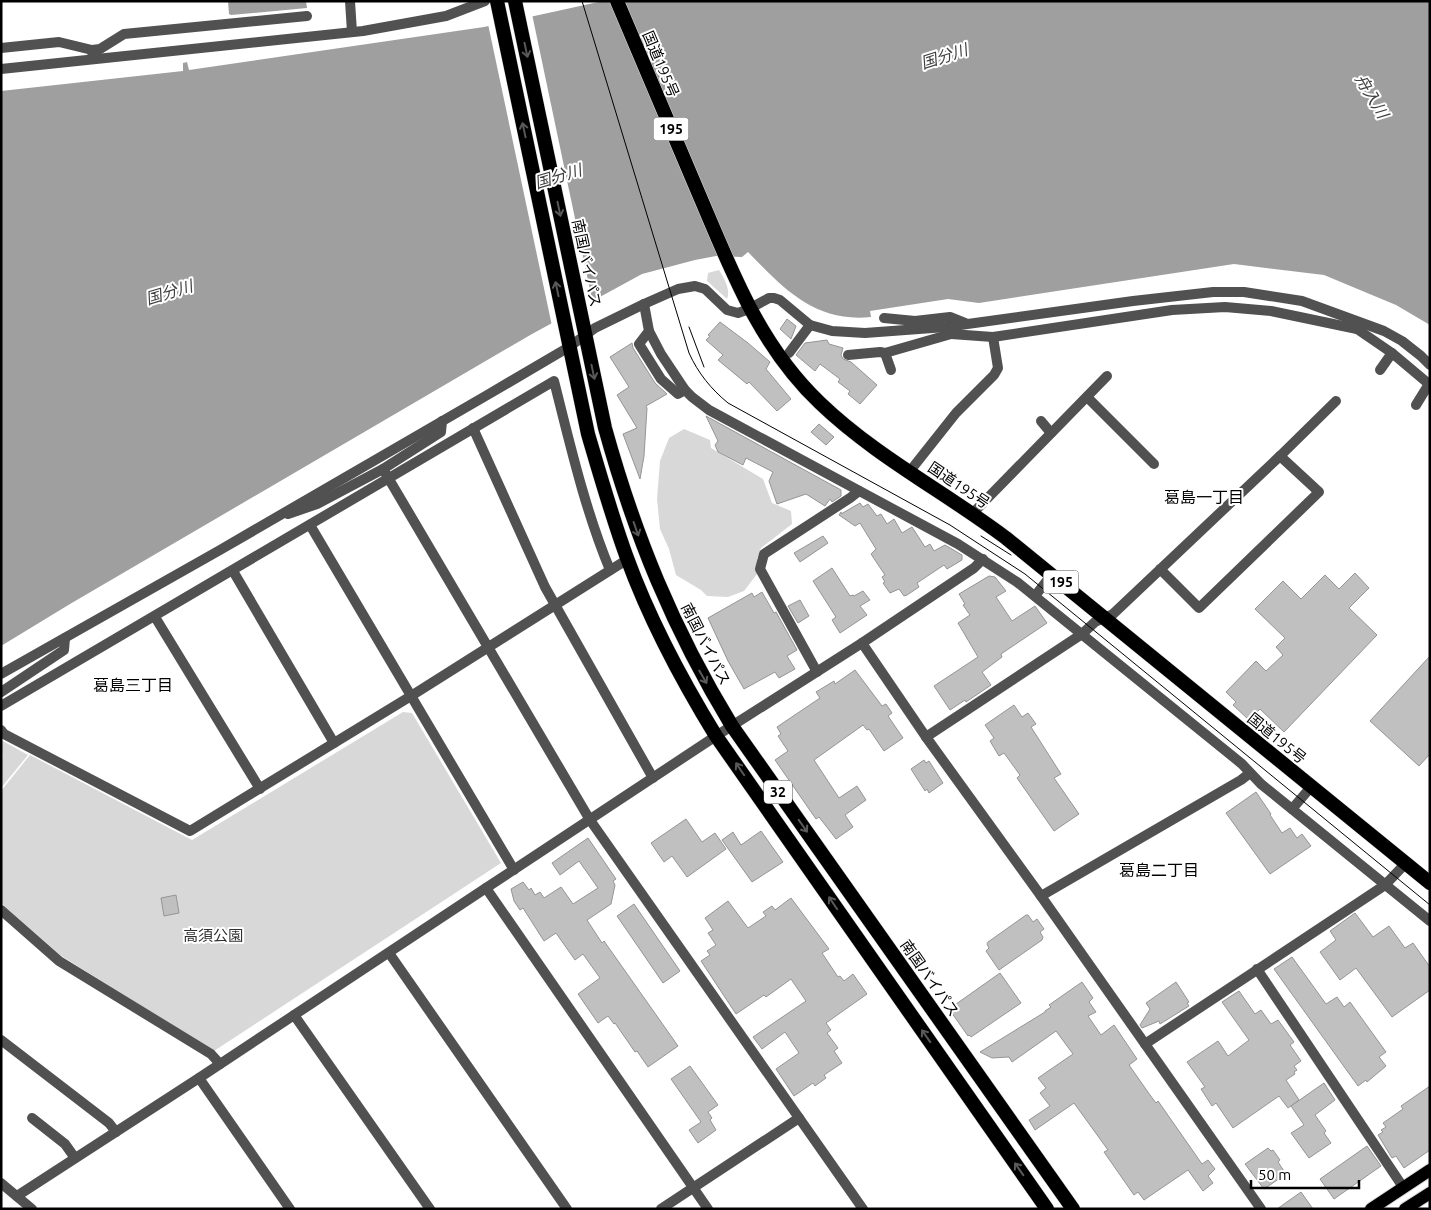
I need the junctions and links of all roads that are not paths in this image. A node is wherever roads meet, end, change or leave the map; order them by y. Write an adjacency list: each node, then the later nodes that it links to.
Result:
1 (350, 1): 6 (street)
2 (617, 1): 11 (highway, 国道195号 / 195)
3 (516, 2): 16 (highway, 南国バイパス / 32, one-way to 16)
4 (493, 3): 6 (street); 20 (highway, 32, one-way to 4)
5 (307, 16): 8 (street)
6 (352, 32): 8 (street)
7 (1, 48): 8 (street)
8 (92, 55): 9 (street)
9 (1, 69)
10 (644, 304): 11 (street); 16 (street); 18 (street)
11 (749, 309): 15 (street); 40 (highway, 国道195号 / 195)
12 (884, 318): 14 (street)
13 (1353, 323): 14 (street); 19 (street); 23 (street); 25 (street)
14 (966, 324): 17 (street)
15 (810, 325): 17 (street); 21 (street)
16 (585, 330): 20 (street); 65 (highway, 南国バイパス / 32, one-way to 65)
17 (950, 330): 19 (street); 22 (street)
18 (649, 331): 30 (street); 30 (street)
19 (994, 337): 40 (street)
20 (568, 342): 34 (street); 46 (highway, 32)
21 (789, 353)
22 (885, 353): 24 (street); 26 (street)
23 (1392, 353): 27 (street); 29 (street)
24 (848, 355)
25 (1430, 365)
26 (891, 370)
27 (1380, 370)
28 (1107, 376): 31 (street)
29 (1429, 384): 33 (street)
30 (685, 390): 42 (street)
31 (1087, 396): 37 (street); 39 (street)
32 (1336, 401): 38 (street)
33 (1416, 404)
34 (442, 421): 41 (street); 44 (street)
35 (1041, 421): 37 (street)
36 (473, 428): 41 (street); 49 (street); 53 (street)
37 (1052, 433): 43 (street)
38 (1280, 456): 48 (street); 48 (street)
39 (1154, 464)
40 (910, 471): 43 (highway, 国道195号 / 195)
41 (386, 474): 44 (street); 45 (street); 59 (street)
42 (859, 491): 47 (street); 60 (street)
43 (973, 513): 51 (highway, 国道195号 / 195)
44 (275, 518): 57 (street)
45 (310, 525): 50 (street); 63 (street)
46 (628, 559): 49 (street); 67 (highway, 32)
47 (983, 559): 52 (street); 58 (street)
48 (1160, 569): 55 (street)
49 (610, 570): 53 (street)
50 (233, 571): 54 (street); 69 (street)
51 (1052, 574): 52 (street); 55 (highway, 国道195号 / 195)
52 (1035, 596): 56 (street)
53 (556, 604): 59 (street); 71 (street)
54 (155, 617): 64 (street); 73 (street)
55 (1104, 618): 56 (street); 72 (highway, 国道195号 / 195)
56 (1082, 634): 68 (street); 70 (street)
57 (65, 638): 61 (street); 62 (street)
58 (862, 643): 60 (street); 68 (street)
59 (488, 647): 63 (street); 75 (street)
60 (817, 672): 65 (street)
61 (1, 674)
62 (1, 692)
63 (411, 696): 69 (street); 77 (street)
64 (1, 706)
65 (732, 726): 67 (street); 109 (highway, 南国バイパス / 32, one-way to 109)
66 (1, 730): 73 (street)
67 (716, 736): 71 (street); 108 (highway, 32, one-way to 67)
68 (926, 736): 81 (street)
69 (334, 743): 73 (street)
70 (1250, 773): 74 (street); 81 (street)
71 (653, 778): 75 (street)
72 (1311, 787): 74 (street); 76 (highway, 国道195号 / 195)
73 (260, 788)
74 (1292, 809): 79 (street)
75 (590, 820): 77 (street); 92 (street)
76 (1406, 863): 78 (highway, 国道195号 / 195); 79 (street)
77 (514, 870): 80 (street)
78 (1430, 883)
79 (1385, 885): 83 (street); 85 (street)
80 (486, 888): 84 (street); 98 (street)
81 (1041, 896): 88 (street)
82 (1, 910): 89 (street)
83 (1430, 921)
84 (389, 953): 86 (street); 104 (street)
85 (1257, 969): 88 (street); 97 (street)
86 (294, 1015): 89 (street); 103 (street)
87 (1, 1040): 93 (street)
88 (1146, 1044): 110 (street)
89 (220, 1064): 90 (street)
90 (199, 1078): 93 (street); 102 (street)
91 (32, 1118): 94 (street)
92 (799, 1118): 98 (street); 107 (street)
93 (116, 1132): 94 (street)
94 (75, 1158): 100 (street)
95 (1430, 1170): 97 (main road)
96 (1, 1183): 100 (street)
97 (1403, 1187): 111 (main road)
98 (693, 1188): 105 (street); 106 (street)
99 (1430, 1192): 112 (main road)
100 (17, 1196): 101 (street)
101 (32, 1209)
102 (290, 1209)
103 (430, 1209)
104 (567, 1209)
105 (661, 1209)
106 (708, 1209)
107 (863, 1209)
108 (1047, 1209)
109 (1073, 1209)
110 (1261, 1209)
111 (1371, 1209)
112 (1405, 1209)

